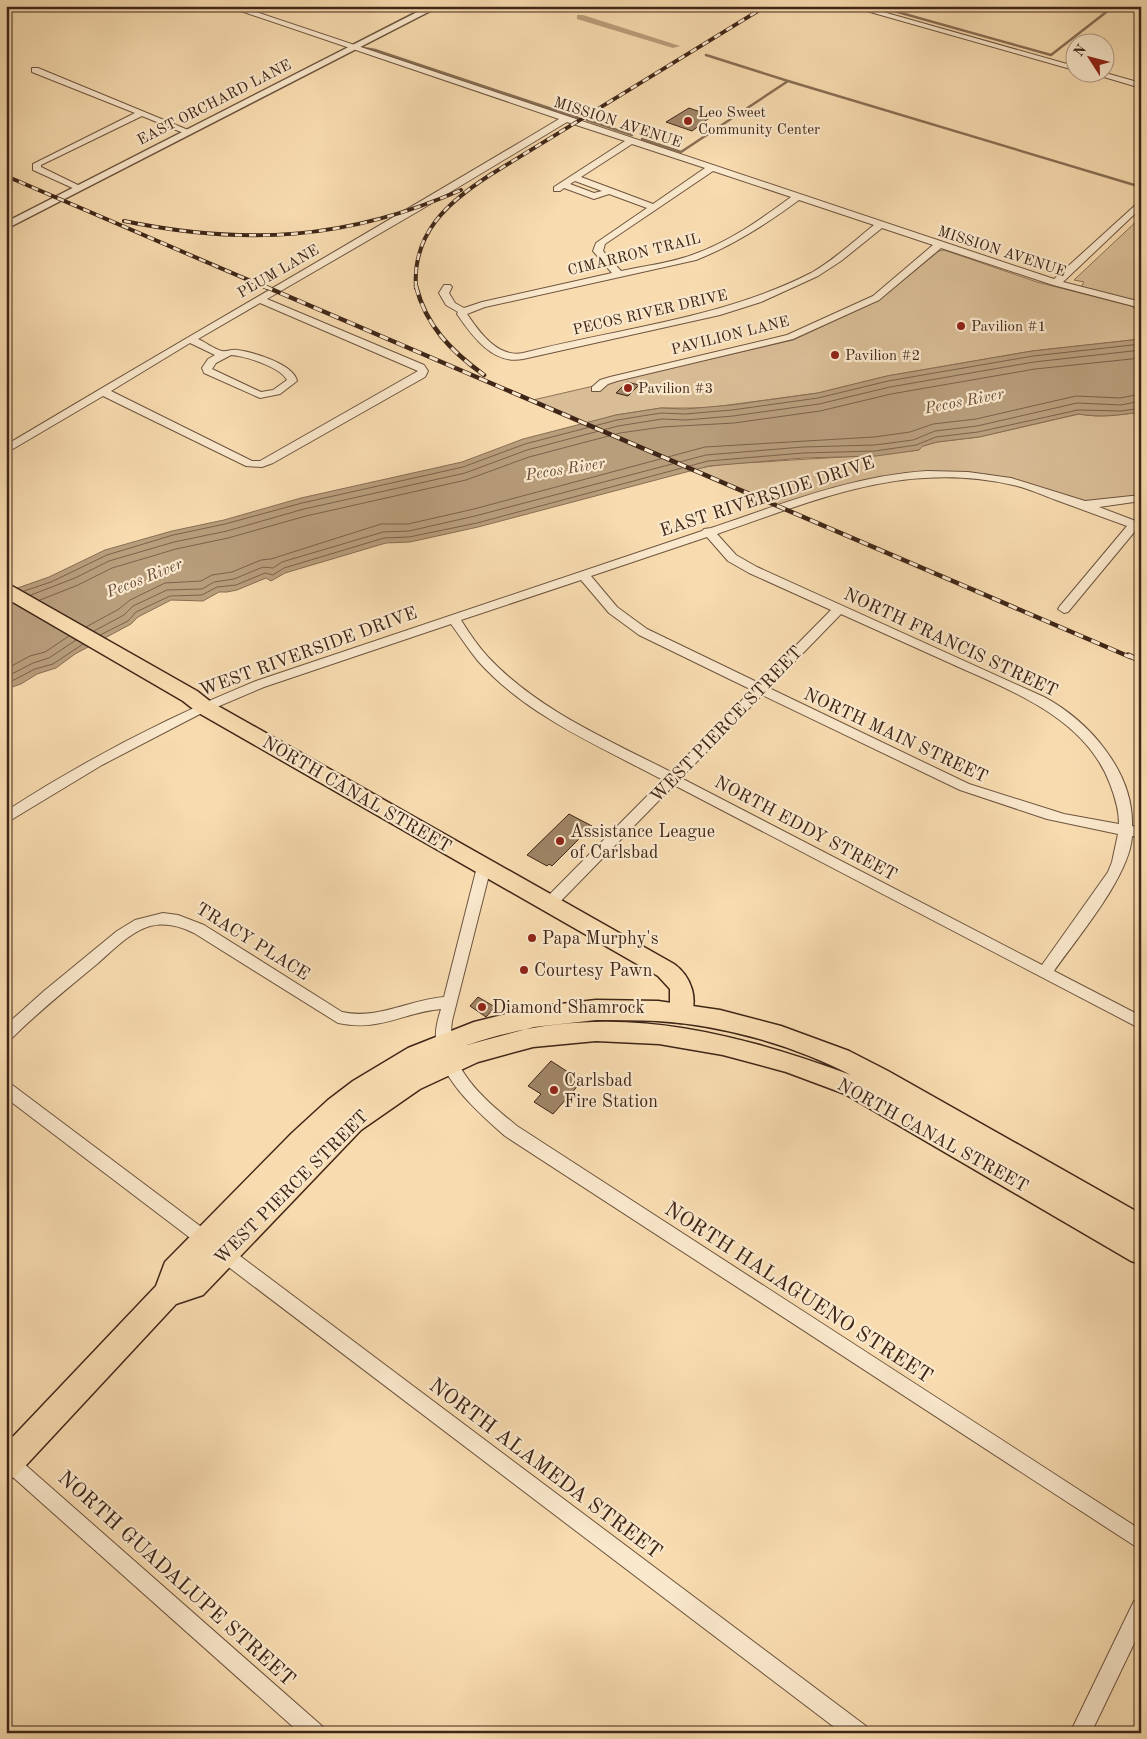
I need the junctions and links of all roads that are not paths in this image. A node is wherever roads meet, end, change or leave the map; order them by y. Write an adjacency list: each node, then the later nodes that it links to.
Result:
1 (230, 6): 4 (street, MISSION AVENUE)
2 (436, 6): 4 (street, EAST ORCHARD LANE)
3 (853, 6): 5 (street)
4 (354, 48): 10 (street, MISSION AVENUE); 11 (street, EAST ORCHARD LANE)
5 (1064, 65)
6 (35, 70): 9 (street)
7 (1114, 78): 8 (street)
8 (1141, 86)
9 (142, 113): 11 (street); 15 (street)
10 (565, 119): 12 (street, MISSION AVENUE); 26 (street, PLUM LANE)
11 (189, 132): 15 (street, EAST ORCHARD LANE)
12 (631, 141): 13 (street, MISSION AVENUE); 14 (street)
13 (711, 168): 17 (street, MISSION AVENUE); 19 (street)
14 (574, 178): 16 (street); 16 (street)
15 (80, 188): 21 (street, EAST ORCHARD LANE)
16 (609, 191): 19 (street)
17 (797, 197): 20 (street, MISSION AVENUE); 23 (street, CIMARRON TRAIL)
18 (1141, 204): 24 (street)
19 (654, 207): 23 (street)
20 (880, 225): 22 (street, MISSION AVENUE); 28 (street, PECOS RIVER DRIVE)
21 (6, 226)
22 (939, 245): 24 (street, MISSION AVENUE); 31 (street, PAVILION LANE)
23 (619, 275): 28 (street, CIMARRON TRAIL)
24 (1056, 283): 27 (street, MISSION AVENUE)
25 (447, 287): 28 (street, PECOS RIVER DRIVE)
26 (259, 299): 29 (street, PLUM LANE); 32 (street)
27 (1141, 305)
28 (465, 311)
29 (190, 339): 30 (street); 32 (street, PLUM LANE)
30 (221, 356): 30 (street)
31 (596, 389)
32 (104, 392): 33 (street, PLUM LANE)
33 (6, 450)
34 (1141, 498): 35 (street, EAST RIVERSIDE DRIVE)
35 (1081, 505): 36 (street); 37 (street, EAST RIVERSIDE DRIVE)
36 (1137, 526): 41 (street)
37 (708, 532): 38 (street, EAST RIVERSIDE DRIVE); 40 (street, NORTH FRANCIS STREET)
38 (583, 575): 42 (street, WEST RIVERSIDE DRIVE); 43 (street, NORTH MAIN STREET)
39 (6, 590): 44 (main road, NORTH CANAL STREET)
40 (839, 608): 43 (street, WEST PIERCE STREET); 47 (street, NORTH FRANCIS STREET)
41 (1064, 609)
42 (453, 618): 44 (street, WEST RIVERSIDE DRIVE); 45 (street, NORTH EDDY STREET)
43 (760, 690): 45 (street, WEST PIERCE STREET); 47 (street, NORTH MAIN STREET)
44 (197, 701): 46 (street, WEST RIVERSIDE DRIVE); 49 (main road, NORTH CANAL STREET)
45 (672, 779): 50 (street, WEST PIERCE STREET); 51 (street, NORTH EDDY STREET)
46 (6, 818)
47 (1126, 830): 48 (street, NORTH MAIN STREET); 51 (street, NORTH FRANCIS STREET)
48 (1141, 832)
49 (484, 867): 50 (main road, NORTH CANAL STREET); 52 (street)
50 (550, 903): 53 (main road, NORTH CANAL STREET)
51 (1044, 973): 54 (street, NORTH EDDY STREET)
52 (450, 1002): 55 (street, TRACY PLACE); 57 (street)
53 (681, 1014): 56 (highway); 57 (highway, NORTH CANAL STREET); 59 (highway, NORTH CANAL STREET)
54 (1141, 1023)
55 (6, 1035)
56 (720, 1043): 57 (highway, NORTH CANAL STREET); 61 (highway, NORTH CANAL STREET)
57 (447, 1052): 60 (highway, WEST PIERCE STREET); 63 (street, NORTH HALAGUENO STREET)
58 (6, 1089): 60 (street)
59 (1141, 1228)
60 (215, 1246): 62 (highway, WEST PIERCE STREET); 66 (street, NORTH ALAMEDA STREET)
61 (1141, 1252)
62 (7, 1462): 65 (street, NORTH GUADALUPE STREET)
63 (1141, 1540)
64 (1141, 1608): 67 (street)
65 (315, 1733)
66 (859, 1733)
67 (1080, 1733)

